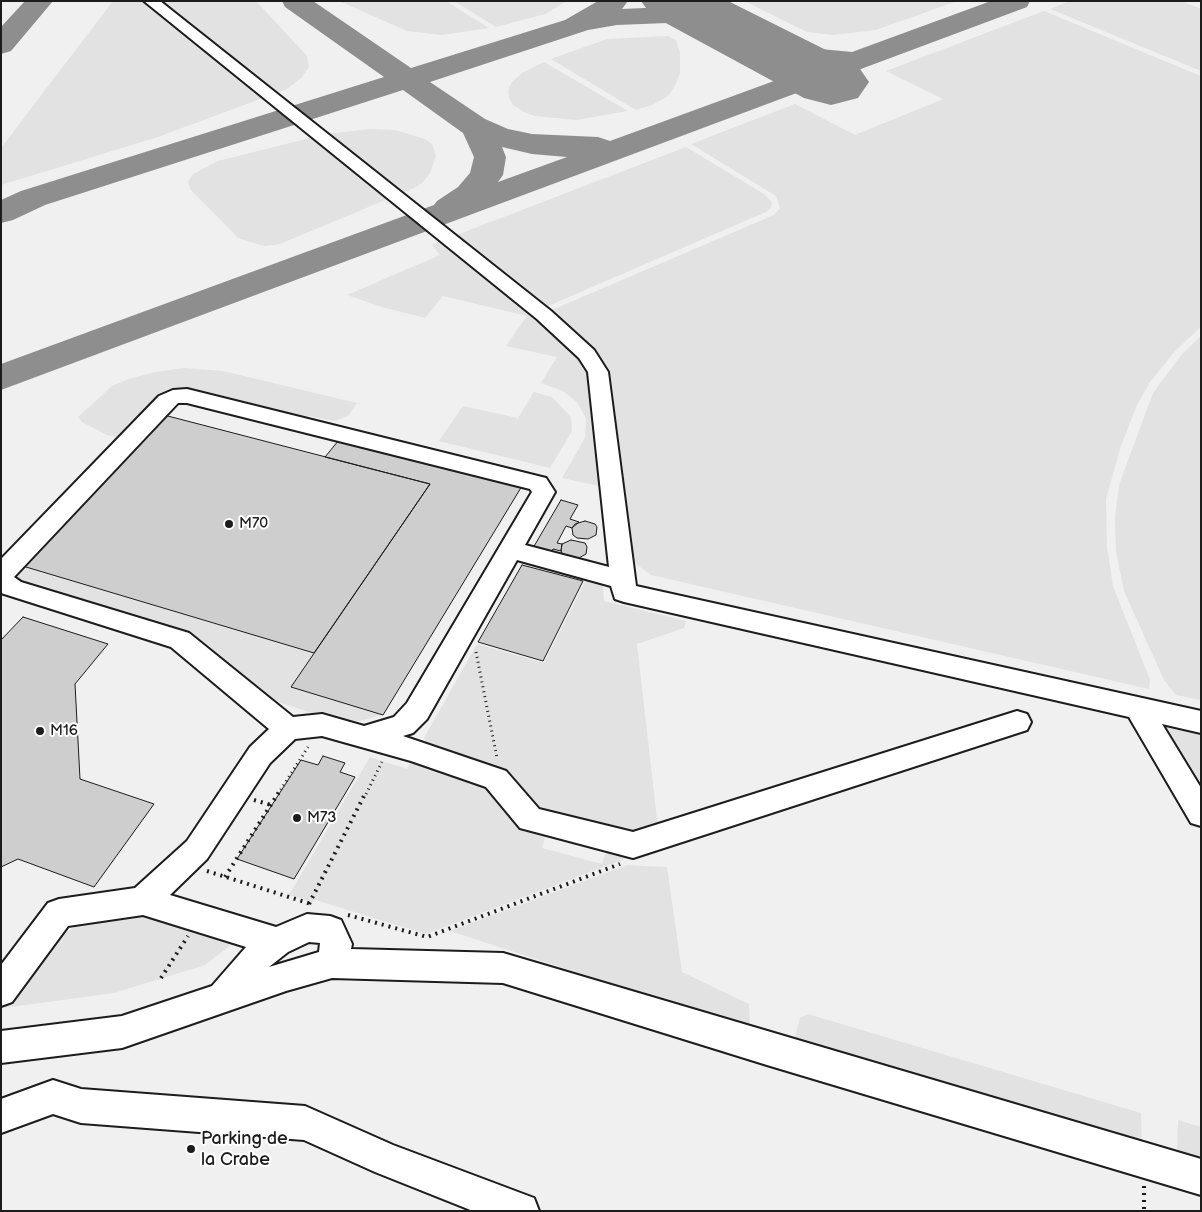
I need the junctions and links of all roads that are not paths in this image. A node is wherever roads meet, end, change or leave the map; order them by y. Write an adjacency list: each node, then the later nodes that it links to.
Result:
1 (151, 1): 3 (lane)
2 (510, 550): 3 (lane); 7 (lane); 8 (lane)
3 (623, 580): 4 (lane)
4 (1138, 708): 6 (lane); 9 (lane)
5 (1017, 722): 8 (lane)
6 (1201, 722)
7 (301, 734): 8 (lane); 10 (lane)
8 (366, 736)
9 (1201, 814)
10 (142, 901): 11 (lane); 13 (lane)
11 (277, 942): 12 (lane); 14 (lane)
12 (332, 964): 14 (lane); 17 (lane)
13 (1, 991)
14 (223, 998): 15 (lane)
15 (1, 1047)
16 (1, 1116): 18 (lane)
17 (1201, 1177)
18 (521, 1211)

